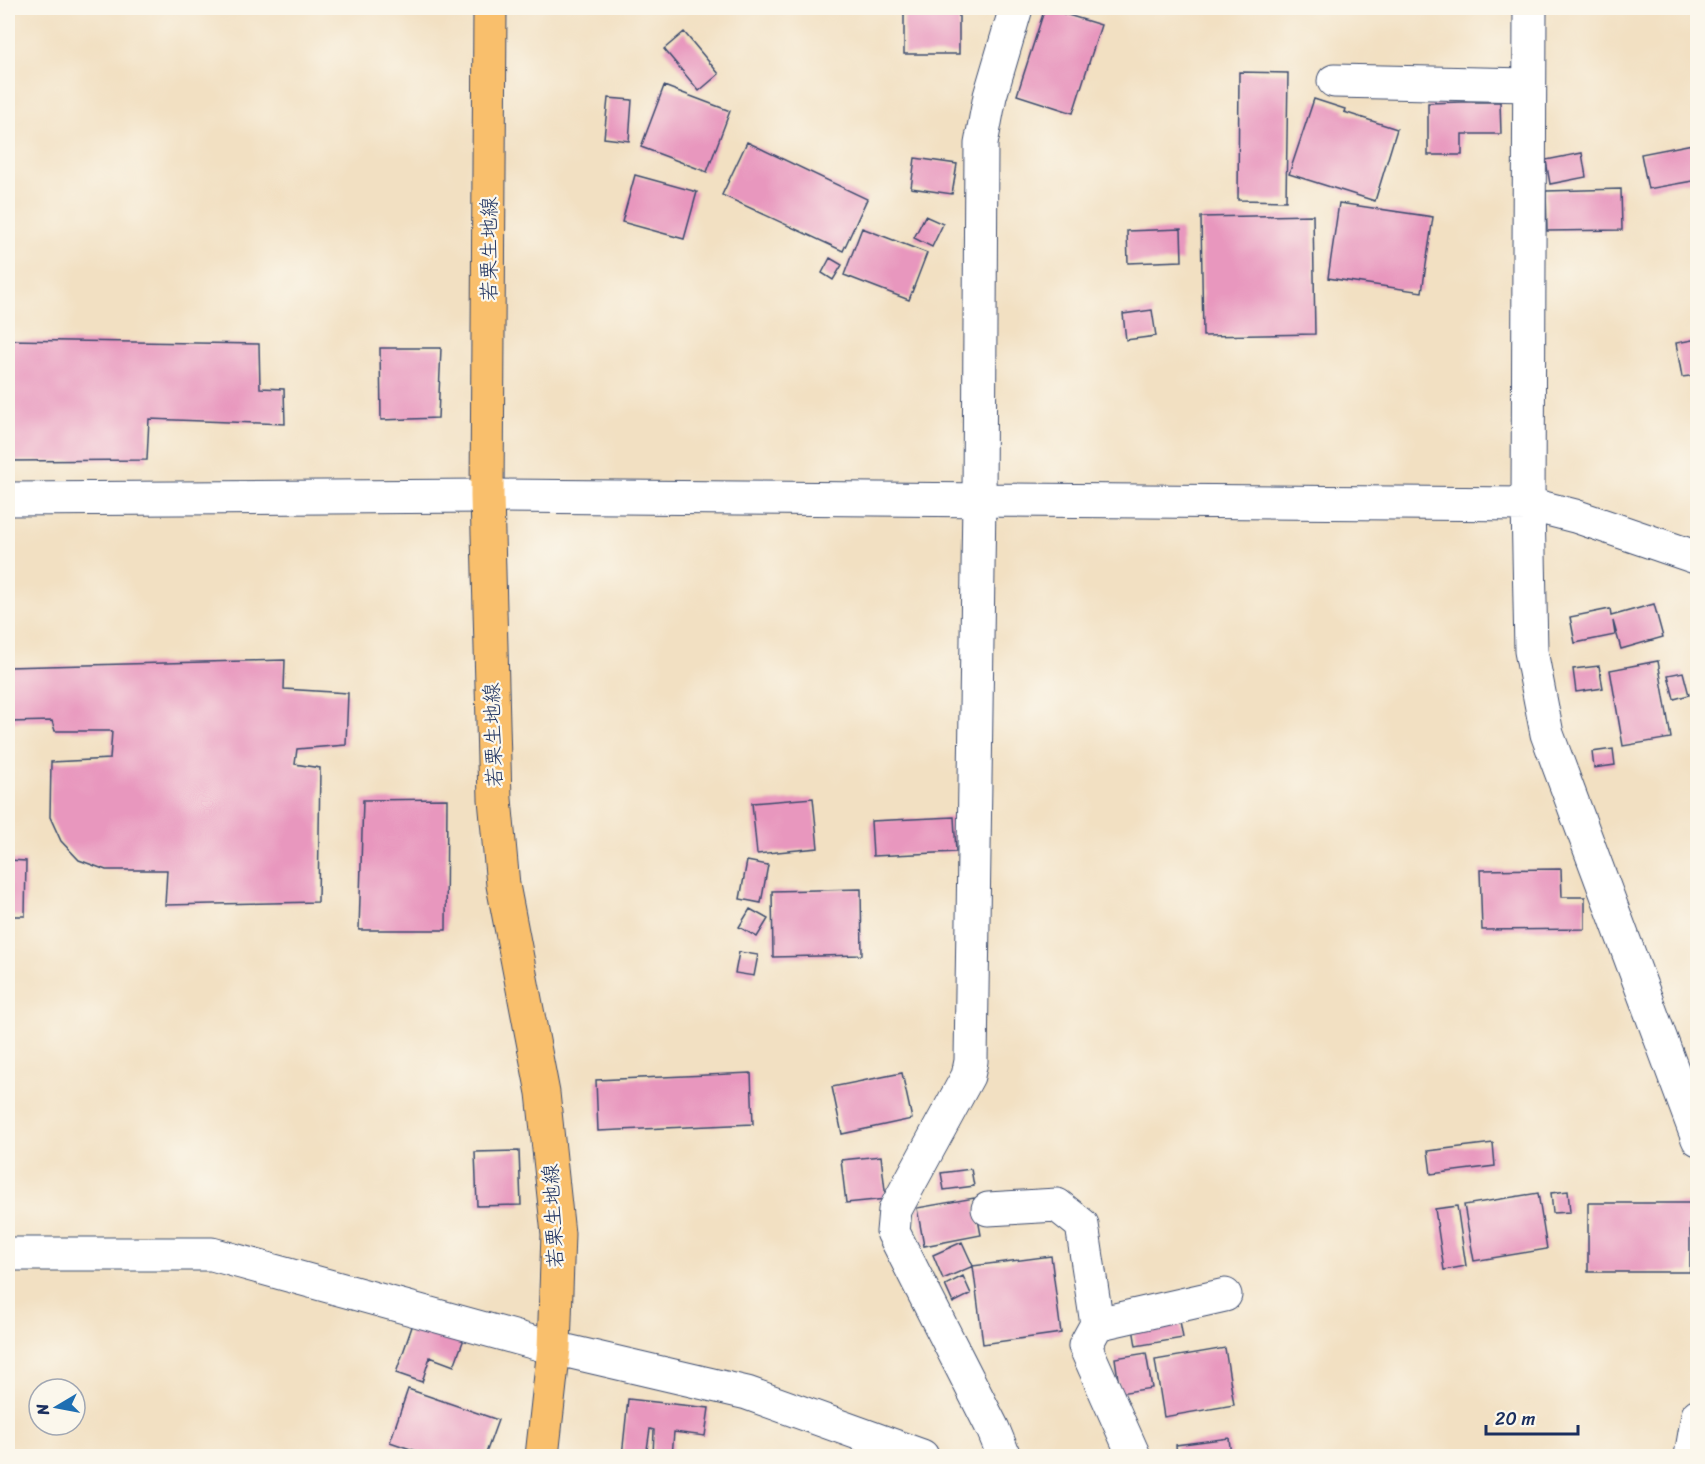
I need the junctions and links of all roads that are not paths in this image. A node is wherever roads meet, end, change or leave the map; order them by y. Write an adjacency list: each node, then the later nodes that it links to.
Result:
1 (490, 8): 6 (main road, 若栗生地線)
2 (1016, 8): 8 (street)
3 (1530, 8): 5 (street)
4 (1334, 81): 5 (street)
5 (1530, 85): 9 (street)
6 (487, 496): 7 (street); 8 (street); 16 (main road, 若栗生地線)
7 (8, 499)
8 (979, 499): 9 (street); 20 (street)
9 (1528, 504): 10 (street); 11 (street)
10 (1698, 558)
11 (1698, 1139)
12 (988, 1209): 15 (street)
13 (8, 1254): 16 (street)
14 (1225, 1294): 15 (street)
15 (1097, 1324): 21 (street)
16 (554, 1348): 18 (main road, 若栗生地線); 19 (street)
17 (1698, 1415): 22 (street)
18 (542, 1456)
19 (922, 1456)
20 (1004, 1456)
21 (1134, 1456)
22 (1691, 1456)

